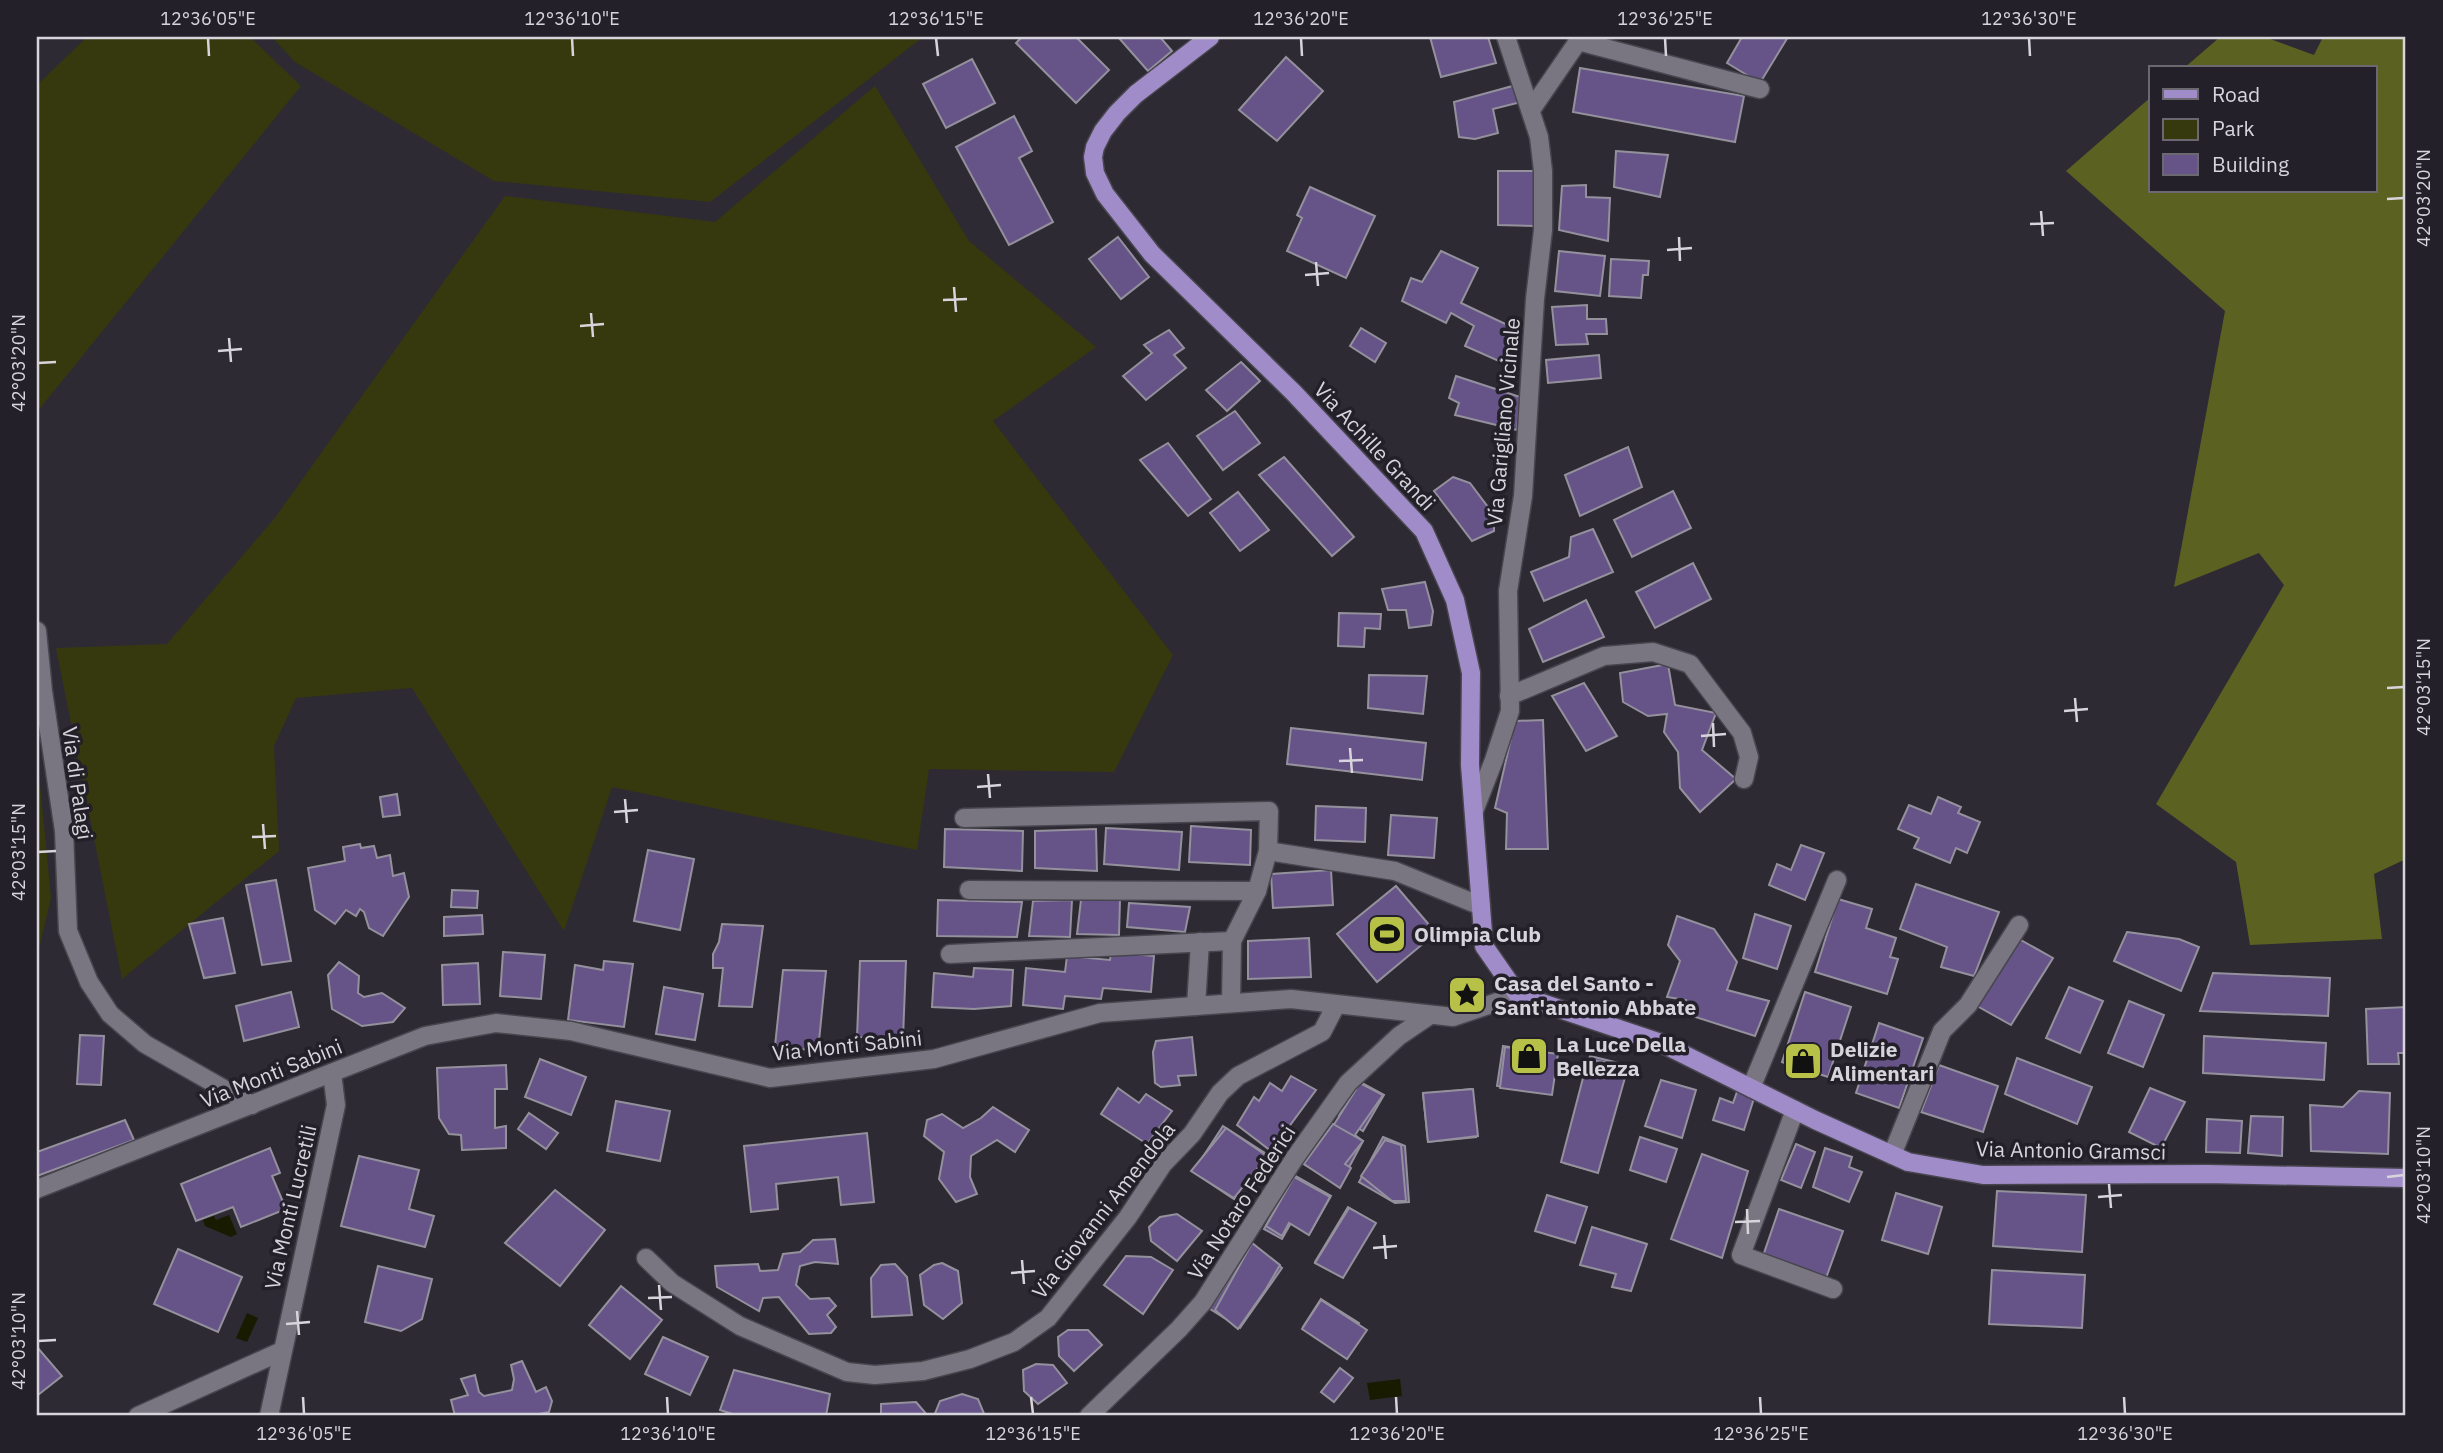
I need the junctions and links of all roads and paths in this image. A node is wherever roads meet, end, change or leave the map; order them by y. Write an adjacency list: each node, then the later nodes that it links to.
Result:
1 (1210, 37): 9 (main road, Via Achille Grandi)
2 (1506, 37): 5 (street, Via Garigliano Vicinale)
3 (1579, 39): 4 (street); 5 (street)
4 (1760, 89)
5 (1531, 110): 7 (street, Via Garigliano Vicinale)
6 (37, 631): 27 (street, Via di Palagi)
7 (1509, 696): 8 (street); 9 (street, Via Garigliano Vicinale)
8 (1744, 779)
9 (1474, 810): 15 (main road, Via Achille Grandi)
10 (964, 818): 11 (street)
11 (1268, 850): 14 (street); 15 (street)
12 (1837, 880): 26 (street)
13 (969, 890): 14 (street)
14 (1257, 891): 17 (street)
15 (1481, 906): 20 (main road, Via Achille Grandi)
16 (2019, 925): 29 (street)
17 (1232, 941): 18 (street); 21 (street)
18 (1200, 942): 19 (street); 23 (street)
19 (950, 954)
20 (1518, 995): 24 (street, Via Monti Sabini); 26 (main road, Via Antonio Gramsci)
21 (1231, 1003): 22 (street, Via Monti Sabini); 23 (street, Via Monti Sabini)
22 (1336, 1004): 24 (street, Via Monti Sabini); 32 (street, Via Giovanni Amendola)
23 (1196, 1006): 25 (street, Via Monti Sabini)
24 (1430, 1015): 37 (street, Via Notaro Federici)
25 (332, 1073): 27 (street, Via Monti Sabini); 34 (street, Via Monti Lucretili)
26 (1751, 1088): 28 (main road, Via Antonio Gramsci)
27 (252, 1105): 31 (street, Via Monti Sabini)
28 (1794, 1110): 29 (main road, Via Antonio Gramsci); 33 (street)
29 (1892, 1155): 30 (main road, Via Antonio Gramsci)
30 (2406, 1178)
31 (37, 1189)
32 (646, 1258)
33 (1833, 1289)
34 (282, 1351): 35 (street); 36 (street, Via Monti Lucretili)
35 (138, 1416)
36 (269, 1416)
37 (1089, 1416)

